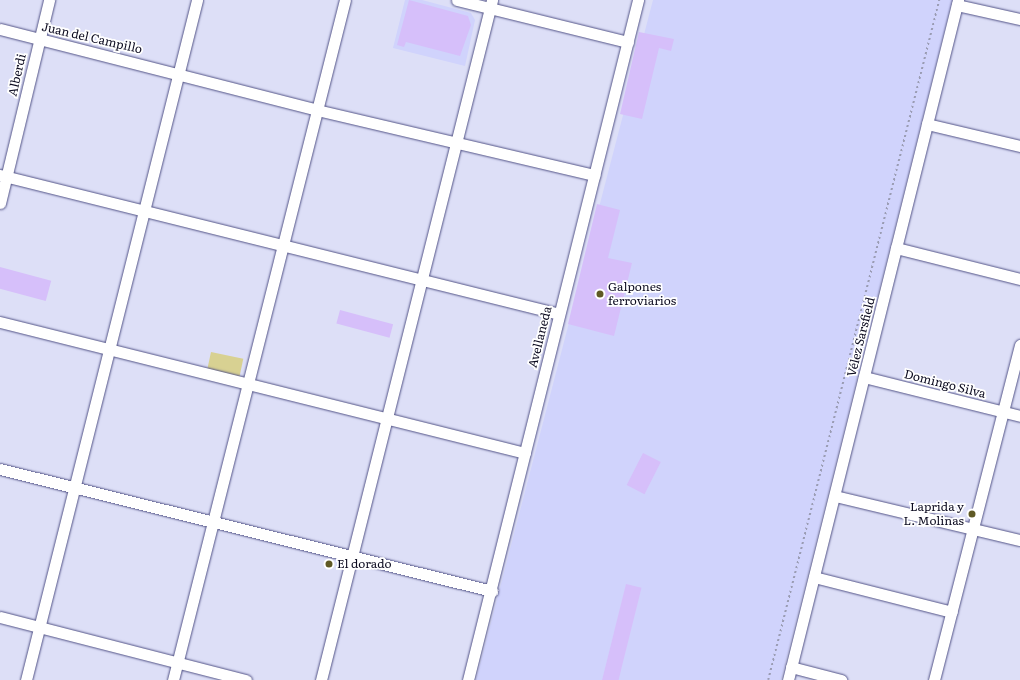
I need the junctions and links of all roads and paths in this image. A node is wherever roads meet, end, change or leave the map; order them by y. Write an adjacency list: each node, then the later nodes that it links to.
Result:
1 (49, 0): 11 (street, Alberdi)
2 (197, 0): 13 (street)
3 (344, 0): 14 (street)
4 (457, 0): 8 (street)
5 (638, 0): 12 (street, Avellaneda)
6 (939, 0): 55 (path)
7 (958, 2): 9 (street); 15 (street, Vélez Sarsfield)
8 (491, 4): 12 (street); 16 (street)
9 (1020, 19)
10 (0, 29): 11 (street, Juan del Campillo)
11 (39, 39): 13 (street, Juan del Campillo); 19 (street, Alberdi)
12 (628, 42): 18 (street, Avellaneda)
13 (178, 72): 14 (street, Juan del Campillo); 21 (street)
14 (317, 110): 16 (street, Juan del Campillo); 22 (street)
15 (927, 124): 17 (street); 23 (street, Vélez Sarsfield)
16 (456, 141): 18 (street, Juan del Campillo); 24 (street)
17 (1020, 146)
18 (594, 175): 26 (street, Avellaneda)
19 (3, 176): 20 (street, Alberdi); 21 (street)
20 (0, 203)
21 (145, 210): 22 (street); 29 (street)
22 (284, 245): 24 (street); 31 (street)
23 (896, 248): 25 (street); 30 (street, Vélez Sarsfield)
24 (421, 279): 26 (street); 34 (street)
25 (1020, 279)
26 (559, 314): 35 (street, Avellaneda)
27 (0, 322): 29 (street)
28 (1020, 345): 32 (street)
29 (109, 349): 31 (street); 37 (street)
30 (864, 377): 32 (street, Domingo Silva); 38 (street, Vélez Sarsfield)
31 (247, 385): 34 (street); 39 (street)
32 (1003, 412): 33 (street, Domingo Silva); 40 (street)
33 (1020, 416)
34 (387, 419): 35 (street); 42 (street)
35 (525, 453): 44 (street, Avellaneda)
36 (0, 469): 37 (street)
37 (76, 489): 39 (street); 47 (street)
38 (836, 496): 40 (street); 43 (street, Vélez Sarsfield)
39 (213, 524): 42 (street); 48 (street)
40 (973, 529): 41 (street); 45 (street)
41 (1020, 540)
42 (351, 558): 44 (street); 53 (street)
43 (814, 577): 45 (street); 49 (street, Vélez Sarsfield)
44 (492, 591): 54 (street, Avellaneda)
45 (952, 612): 58 (street)
46 (0, 617): 47 (street)
47 (39, 627): 48 (street); 50 (street)
48 (177, 664): 51 (street); 52 (street)
49 (791, 667): 56 (street, Vélez Sarsfield); 57 (street)
50 (26, 680)
51 (173, 680)
52 (246, 680)
53 (321, 680)
54 (468, 680)
55 (768, 680)
56 (788, 680)
57 (841, 680)
58 (934, 680)

